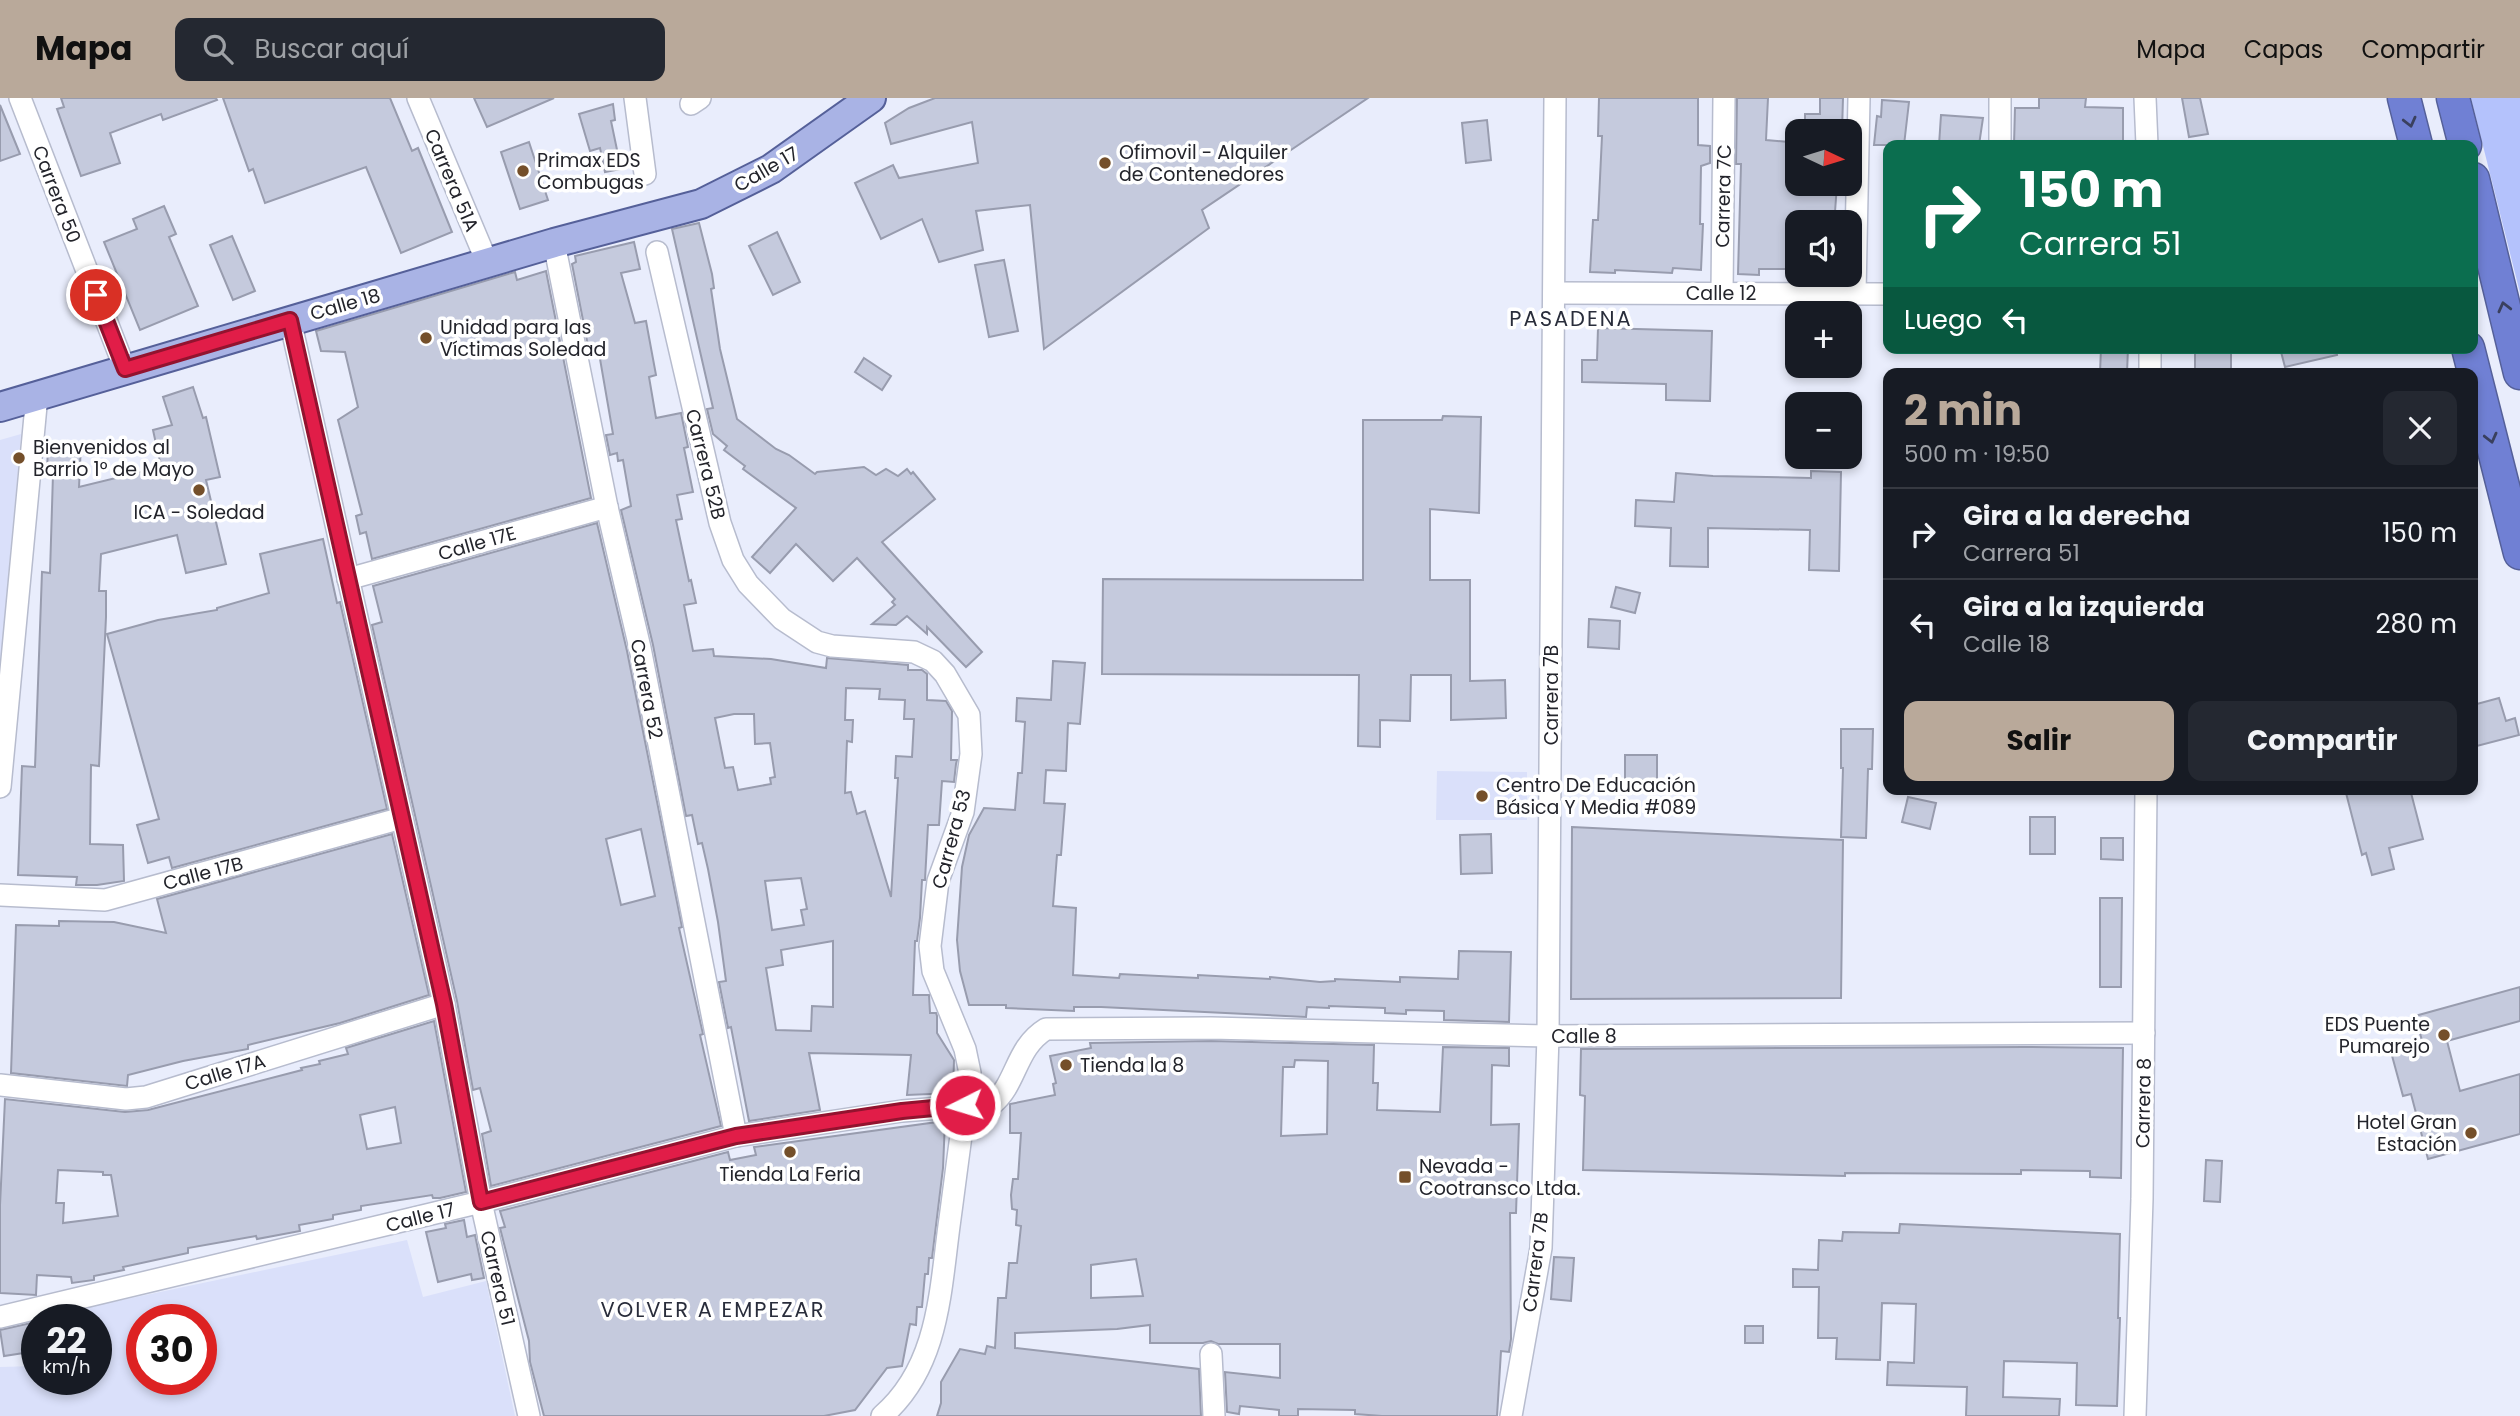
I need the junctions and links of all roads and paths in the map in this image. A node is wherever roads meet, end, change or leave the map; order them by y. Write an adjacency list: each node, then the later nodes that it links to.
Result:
1 (20, 98): 27 (street, Carrera 50)
2 (418, 98): 21 (street, Carrera 51A)
3 (635, 98): 16 (street)
4 (871, 98): 18 (main road, Calle 17)
5 (1555, 98): 22 (street, Carrera 7B)
6 (1724, 98): 23 (street, Carrera 7C)
7 (1859, 98): 24 (street)
8 (2000, 98): 12 (street)
9 (2146, 98): 13 (street)
10 (2404, 98): 14 (highway, one-way to 14)
11 (2453, 98): 15 (highway)
12 (2000, 140)
13 (2147, 140)
14 (2415, 140)
15 (2464, 140)
16 (645, 174)
17 (2478, 200): 28 (highway, one-way to 17)
18 (652, 217): 19 (main road, Calle 18)
19 (554, 243): 21 (main road, Calle 18); 32 (street, Carrera 52)
20 (657, 252): 35 (street, Carrera 52B)
21 (487, 262): 26 (main road, Calle 18)
22 (1553, 293): 23 (street, Calle 12); 42 (street, Carrera 7B)
23 (1722, 293): 24 (street, Calle 12)
24 (1855, 293): 25 (street, Calle 12)
25 (1883, 294)
26 (290, 320): 27 (main road, Calle 18); 34 (street, Carrera 51)
27 (125, 369): 30 (main road, Calle 18)
28 (2520, 373)
29 (2478, 387): 33 (highway, one-way to 33)
30 (37, 395): 31 (main road, Calle 18); 36 (street)
31 (0, 407)
32 (607, 507): 34 (street, Calle 17E); 45 (street, Carrera 52)
33 (2520, 553)
34 (348, 579): 38 (street, Carrera 51)
35 (817, 642): 44 (street, Carrera 53)
36 (0, 788)
37 (2146, 795): 41 (street, Carrera 8)
38 (402, 818): 39 (street, Calle 17B); 40 (street, Carrera 51)
39 (0, 895)
40 (444, 1004): 43 (street, Calle 17A); 46 (street, Carrera 51)
41 (2144, 1034): 42 (street, Calle 8); 53 (street, Carrera 8)
42 (1548, 1036): 44 (street, Calle 8); 52 (street, Carrera 7B)
43 (0, 1085)
44 (965, 1105): 45 (street, Calle 17); 50 (street, Carrera 53)
45 (736, 1136): 46 (street, Calle 17)
46 (481, 1202): 47 (street, Calle 17); 49 (street, Carrera 51)
47 (0, 1317)
48 (1211, 1354): 51 (street)
49 (529, 1416)
50 (882, 1416)
51 (1214, 1416)
52 (1511, 1416)
53 (2135, 1416)

